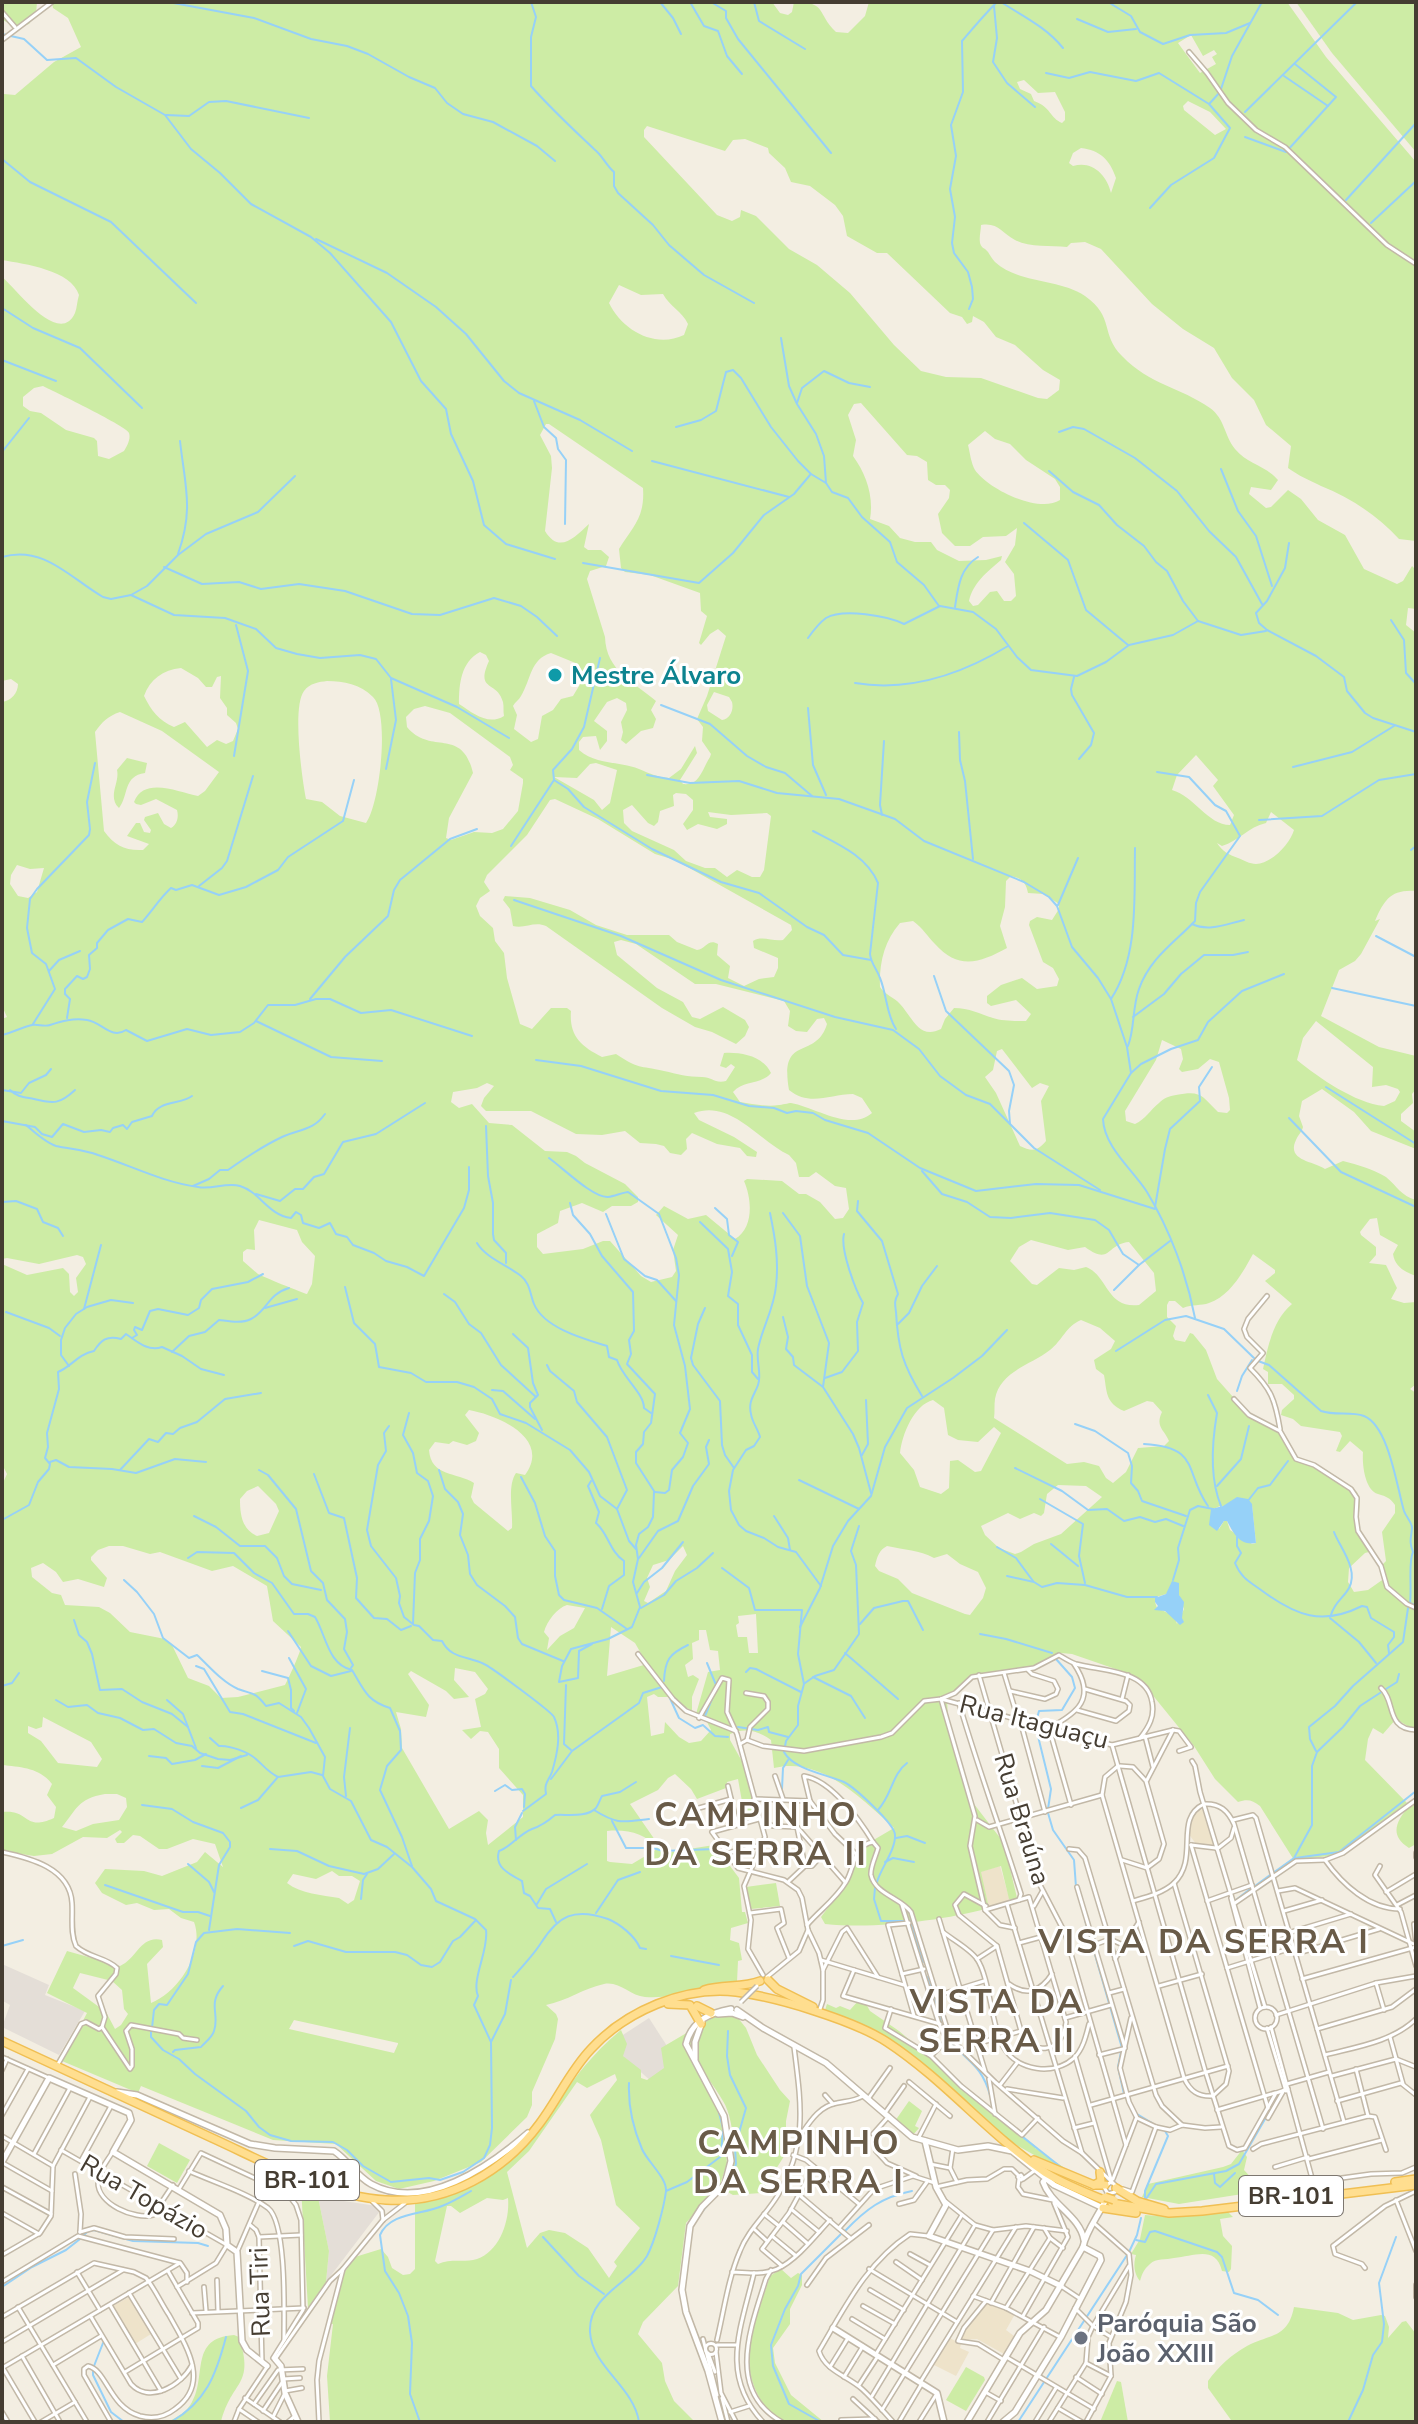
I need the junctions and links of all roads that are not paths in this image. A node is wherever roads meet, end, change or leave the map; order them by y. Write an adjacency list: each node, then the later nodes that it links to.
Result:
1 (52, 2): 3 (street)
2 (2, 12): 3 (street)
3 (16, 28): 4 (street)
4 (2, 40)
5 (1189, 52): 6 (street)
6 (1416, 264)
7 (1267, 1296): 9 (street)
8 (1234, 1399): 9 (street)
9 (1280, 1431): 10 (street)
10 (1416, 1608)
11 (638, 1654): 26 (street)
12 (1073, 1664): 13 (street); 16 (street); 18 (street)
13 (1028, 1669): 14 (street); 19 (street)
14 (1004, 1673): 15 (street); 19 (street)
15 (979, 1675): 21 (street); 25 (street, Rua Braúna)
16 (1128, 1675): 22 (street); 32 (street)
17 (1381, 1688): 30 (street)
18 (1085, 1689): 22 (street); 24 (street)
19 (1010, 1691): 27 (street)
20 (746, 1693): 33 (street)
21 (941, 1699): 23 (street, Rua Itaguaçu); 33 (street); 54 (street)
22 (1122, 1699): 24 (street)
23 (959, 1703): 25 (street, Rua Itaguaçu); 58 (street)
24 (1077, 1710): 28 (street)
25 (989, 1712): 27 (street, Rua Itaguaçu); 55 (street, Rua Braúna)
26 (699, 1718): 31 (street); 31 (street)
27 (1019, 1720): 28 (street, Rua Itaguaçu); 52 (street)
28 (1049, 1728): 35 (street, Rua Itaguaçu); 50 (street)
29 (1173, 1730): 32 (street, Rua Itaguaçu); 36 (street); 39 (street)
30 (1416, 1730)
31 (736, 1731): 34 (street)
32 (1142, 1737): 35 (street, Rua Itaguaçu); 39 (street)
33 (747, 1740): 34 (street)
34 (740, 1744): 45 (street)
35 (1112, 1745): 38 (street)
36 (1179, 1751)
37 (1192, 1761): 49 (street)
38 (1118, 1766): 41 (street); 43 (street); 75 (street)
39 (1154, 1767): 41 (street)
40 (775, 1776): 46 (street)
41 (1146, 1781): 75 (street)
42 (728, 1786): 44 (street)
43 (1102, 1795): 50 (street); 71 (street)
44 (731, 1799): 51 (street); 57 (street)
45 (754, 1799): 46 (street); 53 (street)
46 (783, 1799): 48 (street)
47 (1416, 1800): 72 (street)
48 (810, 1801): 62 (street); 69 (street)
49 (1204, 1804): 56 (street); 63 (street); 66 (street)
50 (1071, 1805): 52 (street)
51 (699, 1808)
52 (1045, 1812): 55 (street)
53 (759, 1819): 57 (street); 59 (street); 64 (street)
54 (975, 1819): 58 (street); 98 (street)
55 (1021, 1819): 58 (street); 85 (street, Rua Braúna)
56 (1234, 1822): 60 (street); 61 (street); 78 (street)
57 (737, 1824): 68 (street)
58 (997, 1824): 90 (street)
59 (797, 1827): 70 (street); 73 (street)
60 (1231, 1838): 61 (street); 66 (street)
61 (1239, 1839): 83 (street)
62 (873, 1842): 69 (street); 97 (street)
63 (1189, 1844): 66 (street); 81 (street); 93 (street)
64 (763, 1845): 68 (street); 76 (street)
65 (1069, 1849): 113 (street)
66 (1217, 1849): 89 (street)
67 (2, 1852): 178 (street)
68 (727, 1853): 76 (street)
69 (856, 1854): 80 (street)
70 (822, 1855): 73 (street); 80 (street)
71 (1122, 1860): 75 (street); 92 (street)
72 (1325, 1860): 78 (street); 96 (street)
73 (805, 1866): 79 (street)
74 (1380, 1866): 86 (street)
75 (1147, 1868): 87 (street)
76 (750, 1871): 79 (street); 101 (street)
77 (1416, 1874): 86 (street)
78 (1273, 1877): 83 (street); 84 (street)
79 (788, 1881): 107 (street)
80 (845, 1883): 107 (street)
81 (1174, 1883): 87 (street); 137 (street)
82 (1077, 1887): 117 (street)
83 (1253, 1888): 89 (street); 94 (street); 114 (street)
84 (1277, 1891): 91 (street); 100 (street)
85 (1042, 1892): 99 (street); 164 (street, Rua Braúna)
86 (1386, 1892): 96 (street)
87 (1155, 1894): 92 (street); 142 (street)
88 (1416, 1895): 96 (street)
89 (1231, 1896): 93 (street); 94 (street); 129 (street)
90 (1019, 1900): 95 (street); 99 (street)
91 (1322, 1900): 100 (street); 102 (street)
92 (1133, 1901): 104 (street)
93 (1207, 1901): 132 (street)
94 (1235, 1903): 129 (street)
95 (1007, 1904): 98 (street); 108 (street)
96 (1398, 1907): 116 (street)
97 (906, 1908): 105 (street); 131 (street)
98 (986, 1908): 108 (street); 119 (street)
99 (1033, 1908): 112 (street)
100 (1283, 1912): 111 (street)
101 (750, 1913): 124 (street); 141 (street)
102 (1351, 1914): 109 (street); 111 (street)
103 (939, 1919): 110 (street)
104 (1139, 1922): 118 (street); 147 (street)
105 (909, 1923): 131 (street); 135 (street)
106 (1414, 1924): 120 (street)
107 (808, 1928): 124 (street); 127 (street)
108 (1015, 1928): 115 (street)
109 (1381, 1928): 116 (street); 123 (street)
110 (943, 1932): 125 (street); 148 (street)
111 (1289, 1933): 114 (street); 121 (street)
112 (1041, 1937): 115 (street); 136 (street)
113 (1110, 1939): 117 (street); 118 (street); 126 (street)
114 (1268, 1939): 122 (street)
115 (1019, 1943): 151 (street)
116 (1410, 1943): 120 (street)
117 (1094, 1945): 153 (street)
118 (1123, 1945): 126 (street)
119 (997, 1946): 125 (street); 145 (street)
120 (1415, 1947): 130 (street); 140 (street)
121 (1293, 1948): 122 (street); 123 (street)
122 (1272, 1954): 129 (street); 165 (street)
123 (1295, 1954): 140 (street)
124 (789, 1958): 141 (street)
125 (977, 1959): 143 (street)
126 (1115, 1959): 149 (street)
127 (821, 1960): 128 (street); 133 (street)
128 (827, 1961): 133 (street); 134 (street); 139 (street)
129 (1249, 1961): 132 (street); 161 (street)
130 (1416, 1966)
131 (925, 1968): 135 (street); 155 (street); 177 (street)
132 (1227, 1968): 176 (street)
133 (823, 1970): 166 (street)
134 (854, 1970): 139 (street); 162 (street)
135 (902, 1974): 146 (street)
136 (1052, 1974): 151 (street); 171 (street)
137 (1202, 1974): 142 (street); 201 (street)
138 (1416, 1976): 144 (street)
139 (878, 1977): 146 (street)
140 (1302, 1979): 157 (street)
141 (763, 1980): 154 (main road); 160 (street, bridge); 166 (main road)
142 (1180, 1980): 147 (street); 209 (street)
143 (984, 1981): 148 (street); 182 (street)
144 (1376, 1983): 157 (street); 163 (street)
145 (1009, 1984): 151 (street); 181 (street)
146 (904, 1985): 170 (street)
147 (1158, 1987): 214 (street)
148 (959, 1988): 155 (street); 188 (street)
149 (1124, 1989): 153 (street); 168 (street)
150 (1416, 1989): 163 (street)
151 (1034, 1991): 190 (street)
152 (712, 1993): 154 (main road, BR-101); 159 (main road); 166 (main road, BR-101)
153 (1109, 1993): 158 (street)
154 (697, 1994): 156 (main road, BR-101)
155 (936, 1996): 177 (street)
156 (658, 2004): 173 (main road); 249 (main road, BR-101)
157 (1310, 2004): 165 (street); 180 (street)
158 (1110, 2005): 164 (street); 191 (street)
159 (697, 2006): 167 (main road); 173 (main road)
160 (736, 2008): 167 (street); 173 (street); 189 (street)
161 (1262, 2008): 169 (street); 174 (street)
162 (891, 2009): 170 (street); 194 (street)
163 (1384, 2010): 180 (street)
164 (1086, 2011): 171 (street); 175 (street, Rua Braúna)
165 (1289, 2011): 169 (street); 215 (street)
166 (818, 2012): 240 (main road, BR-101)
167 (711, 2013): 173 (street)
168 (1131, 2014): 191 (street); 218 (street)
169 (1276, 2015): 179 (street)
170 (914, 2016): 177 (street)
171 (1065, 2018): 190 (street)
172 (1416, 2019): 183 (street)
173 (701, 2021): 185 (street); 187 (street)
174 (1255, 2021): 176 (street); 179 (street)
175 (1089, 2024): 192 (street, Rua Braúna); 195 (street)
176 (1243, 2024): 229 (street)
177 (942, 2026): 194 (street); 210 (street)
178 (102, 2027): 184 (street); 202 (street)
179 (1269, 2028): 220 (street)
180 (1317, 2029): 193 (street)
181 (1021, 2031): 182 (street); 190 (street)
182 (1000, 2037): 188 (street); 200 (street)
183 (1390, 2037): 193 (street); 198 (street)
184 (197, 2040)
185 (695, 2042): 187 (street); 199 (street)
186 (2, 2043): 202 (main road, BR-101)
187 (686, 2044): 199 (street)
188 (976, 2044): 210 (street)
189 (794, 2045): 230 (street); 254 (street)
190 (1049, 2047): 205 (street)
191 (1125, 2048): 192 (street); 224 (street)
192 (1099, 2055): 232 (street, Rua Braúna)
193 (1325, 2055): 211 (street)
194 (931, 2056): 242 (street)
195 (1075, 2056): 205 (street); 236 (street)
196 (2, 2057): 197 (street)
197 (7, 2059): 206 (street); 208 (street)
198 (1396, 2059): 203 (street); 207 (street); 216 (street)
199 (695, 2060): 434 (street)
200 (1018, 2061): 205 (street); 217 (street)
201 (1228, 2066): 209 (street); 227 (street)
202 (57, 2067): 221 (main road, BR-101)
203 (1416, 2067)
204 (890, 2068): 230 (street)
205 (1055, 2068): 231 (street)
206 (28, 2069): 213 (street); 243 (street)
207 (1356, 2069): 211 (street); 222 (street)
208 (2, 2070)
209 (1205, 2070): 214 (street); 227 (street)
210 (985, 2071): 212 (street)
211 (1330, 2074): 215 (street); 233 (street)
212 (989, 2076): 217 (street); 242 (street)
213 (49, 2078): 219 (street); 267 (street)
214 (1184, 2078): 218 (street); 227 (street)
215 (1308, 2078): 220 (street); 258 (street)
216 (1403, 2084): 222 (street); 226 (street)
217 (1002, 2087): 231 (street); 246 (street)
218 (1153, 2087): 224 (street); 253 (street)
219 (70, 2088): 228 (street); 277 (street)
220 (1286, 2089): 223 (street); 248 (street); 260 (street)
221 (111, 2092): 249 (street); 309 (main road, BR-101)
222 (1363, 2092): 233 (street); 245 (street)
223 (1276, 2093): 229 (street); 238 (street)
224 (1127, 2094): 232 (street); 247 (street)
225 (825, 2095): 234 (street)
226 (1416, 2095)
227 (1213, 2096): 239 (street)
228 (90, 2097): 237 (street); 271 (street)
229 (1264, 2097): 238 (street); 239 (street)
230 (866, 2098): 234 (street); 241 (street)
231 (1064, 2099): 257 (street)
232 (1112, 2099): 236 (street); 264 (street, Rua Braúna)
233 (1337, 2101): 250 (street)
234 (833, 2104): 254 (street)
235 (936, 2104): 241 (street); 244 (street); 263 (street)
236 (1091, 2105): 251 (street)
237 (111, 2106): 275 (street); 280 (street)
238 (1268, 2108): 256 (street)
239 (1217, 2110): 256 (street)
240 (972, 2111): 252 (main road, BR-101); 284 (main road, BR-101)
241 (887, 2114): 259 (street); 263 (street)
242 (995, 2114): 246 (street)
243 (2, 2115)
244 (950, 2116)
245 (1368, 2116): 250 (street); 265 (street)
246 (1038, 2118): 268 (street)
247 (1137, 2118): 255 (street); 264 (street)
248 (1268, 2118)
249 (541, 2122): 310 (main road, BR-101)
250 (1344, 2122): 258 (street)
251 (1096, 2123): 257 (street); 291 (street)
252 (985, 2124): 274 (main road); 304 (main road, BR-101)
253 (1182, 2125): 255 (street); 256 (street)
254 (804, 2127): 278 (street)
255 (1156, 2127): 304 (street)
256 (1222, 2127)
257 (1074, 2128): 262 (street)
258 (1323, 2129): 260 (street)
259 (873, 2134)
260 (1301, 2135): 270 (street); 279 (street)
261 (2, 2136): 267 (street)
262 (1077, 2138): 268 (street); 276 (street)
263 (918, 2139): 266 (street)
264 (1126, 2139): 291 (street)
265 (1382, 2140): 272 (street); 279 (street)
266 (925, 2141): 269 (street); 282 (street)
267 (13, 2142): 277 (street); 281 (street)
268 (1068, 2144): 276 (street)
269 (953, 2148): 274 (street); 288 (street)
270 (1253, 2149)
271 (61, 2150): 280 (street, Rua Topázio); 283 (street)
272 (1386, 2150)
273 (876, 2151): 294 (street)
274 (1012, 2151): 284 (street)
275 (113, 2152): 290 (street); 300 (street)
276 (1082, 2153): 304 (street)
277 (34, 2154): 283 (street)
278 (793, 2155): 285 (street); 325 (street)
279 (1308, 2158): 286 (street); 287 (street)
280 (81, 2161): 290 (street, Rua Topázio)
281 (2, 2162): 307 (street)
282 (930, 2164): 288 (street); 301 (street)
283 (53, 2166): 307 (street)
284 (1032, 2166): 293 (street); 295 (street); 302 (main road); 304 (main road, BR-101)
285 (814, 2167): 308 (street); 316 (street)
286 (1275, 2167)
287 (1416, 2167)
288 (950, 2168): 298 (street)
289 (189, 2171): 299 (street); 305 (street); 315 (street)
290 (101, 2172): 318 (street, Rua Topázio); 318 (street)
291 (1112, 2173): 304 (street)
292 (75, 2174): 343 (street)
293 (1021, 2177): 298 (street); 313 (street)
294 (919, 2178): 297 (street); 316 (street)
295 (1046, 2179): 304 (street); 313 (street)
296 (1416, 2179): 321 (main road, BR-101)
297 (927, 2182): 301 (street); 317 (street)
298 (957, 2182): 301 (street)
299 (267, 2183): 315 (street); 344 (street)
300 (173, 2185): 305 (street); 318 (street)
301 (935, 2185): 312 (street)
302 (1094, 2185): 304 (main road); 304 (main road)
303 (2, 2187): 324 (street)
304 (1108, 2188): 319 (main road, BR-101); 319 (main road); 330 (street)
305 (179, 2189): 356 (street)
306 (1415, 2190): 311 (street); 314 (street); 321 (main road, BR-101)
307 (52, 2191): 324 (street)
308 (798, 2194): 320 (street); 328 (street)
309 (369, 2199): 310 (main road, BR-101); 327 (street)
310 (411, 2200): 327 (street)
311 (1396, 2200): 359 (street); 374 (street)
312 (945, 2201): 326 (street); 347 (street)
313 (1053, 2201): 322 (street)
314 (1416, 2202)
315 (259, 2203): 331 (street); 345 (street)
316 (859, 2204): 336 (street)
317 (899, 2204)
318 (161, 2206): 356 (street, Rua Topázio)
319 (1136, 2207): 321 (main road, BR-101)
320 (791, 2209): 329 (street); 341 (street)
321 (1146, 2209)
322 (1060, 2211): 340 (street); 351 (street)
323 (2, 2213): 342 (street)
324 (51, 2214): 342 (street)
325 (764, 2214): 329 (street); 338 (street)
326 (962, 2215): 333 (street); 354 (street)
327 (383, 2220): 375 (street)
328 (830, 2220): 336 (street); 341 (street)
329 (781, 2224): 346 (street); 355 (street)
330 (1095, 2224): 351 (street); 372 (street)
331 (250, 2225): 348 (street, Rua Tiri); 360 (street)
332 (869, 2225): 349 (street)
333 (975, 2225): 339 (street); 357 (street)
334 (1016, 2227): 335 (street); 339 (street); 366 (street)
335 (1034, 2227): 337 (street); 371 (street)
336 (839, 2228): 349 (street)
337 (1044, 2228): 340 (street); 350 (street)
338 (754, 2229): 353 (street); 382 (street)
339 (993, 2230): 362 (street)
340 (1067, 2231): 358 (street)
341 (819, 2232): 355 (street)
342 (39, 2234): 363 (street)
343 (79, 2234): 352 (street); 365 (street); 389 (street)
344 (301, 2235): 345 (street); 412 (street)
345 (280, 2236): 348 (street); 411 (street)
346 (772, 2236): 353 (street); 364 (street)
347 (929, 2236): 354 (street); 376 (street)
348 (259, 2237): 415 (street, Rua Tiri)
349 (850, 2238): 392 (street)
350 (1050, 2238): 358 (street); 380 (street)
351 (1084, 2238): 394 (street); 405 (street)
352 (174, 2239)
353 (767, 2241): 370 (street)
354 (945, 2241): 357 (street); 369 (street)
355 (807, 2243): 364 (street)
356 (227, 2245): 360 (street); 385 (street)
357 (962, 2248): 362 (street); 407 (street)
358 (1063, 2248): 386 (street)
359 (1416, 2251)
360 (237, 2252): 416 (street)
361 (910, 2254): 369 (street)
362 (978, 2254): 366 (street); 422 (street)
363 (2, 2255)
364 (795, 2255): 370 (street)
365 (168, 2259): 368 (street); 373 (street)
366 (996, 2260): 371 (street); 403 (street)
367 (896, 2262): 388 (street)
368 (180, 2263): 373 (street); 383 (street)
369 (930, 2265): 388 (street)
370 (782, 2266): 378 (street)
371 (1013, 2266): 380 (street); 406 (street)
372 (1129, 2266): 395 (street); 400 (street)
373 (173, 2267): 379 (street)
374 (1365, 2268)
375 (343, 2269): 454 (street); 517 (street)
376 (869, 2269): 402 (street); 433 (street)
377 (124, 2270): 381 (street); 390 (street); 399 (street)
378 (771, 2270): 384 (street); 521 (street)
379 (168, 2271): 390 (street); 396 (street)
380 (1030, 2271): 386 (street); 413 (street)
381 (77, 2272): 399 (street); 410 (street)
382 (732, 2272): 384 (street); 444 (street)
383 (187, 2273): 385 (street); 391 (street)
384 (754, 2273): 446 (street)
385 (197, 2276): 391 (street)
386 (1046, 2278): 394 (street); 424 (street)
387 (217, 2280): 419 (street)
388 (922, 2280): 402 (street)
389 (2, 2282)
390 (149, 2282): 401 (street); 439 (street)
391 (187, 2282): 396 (street)
392 (807, 2285)
393 (1416, 2285): 404 (street)
394 (1061, 2286): 405 (street); 428 (street)
395 (1116, 2286): 400 (street); 431 (street)
396 (177, 2287): 421 (street)
397 (204, 2287): 420 (street)
398 (870, 2290): 417 (street)
399 (89, 2291): 418 (street); 430 (street)
400 (1128, 2291): 437 (street)
401 (129, 2293): 408 (street); 448 (street)
402 (912, 2295): 407 (street); 417 (street)
403 (973, 2296): 406 (street); 427 (street)
404 (1416, 2297)
405 (1079, 2298): 414 (street)
406 (989, 2302): 413 (street); 453 (street)
407 (928, 2304): 422 (street); 458 (street)
408 (110, 2305): 418 (street); 455 (street)
409 (863, 2306): 429 (street)
410 (18, 2307): 425 (street); 430 (street)
411 (283, 2308): 412 (street); 415 (street); 442 (street)
412 (304, 2308): 442 (street)
413 (1006, 2308): 424 (street)
414 (1075, 2308): 431 (street); 436 (street)
415 (262, 2309): 416 (street); 454 (street, Rua Tiri)
416 (240, 2310): 419 (street); 454 (street)
417 (904, 2310): 429 (street)
418 (101, 2311): 423 (street)
419 (218, 2311): 420 (street)
420 (206, 2312): 421 (street)
421 (192, 2313): 439 (street)
422 (942, 2313): 427 (street); 467 (street)
423 (91, 2316): 435 (street); 445 (street)
424 (1023, 2316): 428 (street)
425 (2, 2317)
426 (852, 2319): 441 (street)
427 (957, 2322): 475 (street)
428 (1034, 2322): 432 (street); 453 (street)
429 (895, 2324): 441 (street)
430 (30, 2326): 443 (street); 445 (street)
431 (1093, 2326): 437 (street); 457 (street)
432 (1044, 2327): 436 (street); 461 (street)
433 (833, 2328): 438 (street); 462 (street)
434 (694, 2331): 440 (street); 460 (street)
435 (102, 2336): 459 (street); 466 (street)
436 (1061, 2337): 472 (street)
437 (1111, 2337): 468 (street)
438 (848, 2338): 447 (street); 462 (street)
439 (182, 2339): 448 (street); 456 (street)
440 (703, 2339): 444 (street); 449 (street)
441 (885, 2339): 451 (street)
442 (284, 2340): 454 (street)
443 (2, 2342)
444 (714, 2343): 446 (street); 449 (street); 450 (street)
445 (41, 2345): 452 (street); 459 (street)
446 (737, 2345): 492 (street)
447 (863, 2346): 451 (street); 469 (street)
448 (163, 2350): 455 (street); 473 (street)
449 (706, 2352): 450 (street); 460 (street)
450 (715, 2353): 460 (street); 499 (street)
451 (877, 2355): 458 (street); 476 (street)
452 (22, 2356): 463 (street); 500 (street)
453 (1005, 2358): 461 (street); 480 (street)
454 (268, 2361): 464 (street); 487 (street)
455 (143, 2362): 466 (street); 479 (street)
456 (193, 2362): 473 (street); 512 (street)
457 (1086, 2363): 468 (street); 470 (street)
458 (891, 2364): 467 (street); 486 (street)
459 (53, 2365): 490 (street)
460 (710, 2366): 485 (street); 499 (street)
461 (1021, 2366): 472 (street); 489 (street)
462 (830, 2367): 469 (street)
463 (2, 2368): 508 (street)
464 (282, 2368): 465 (street); 474 (street); 491 (street)
465 (303, 2369)
466 (125, 2372): 479 (street)
467 (906, 2372): 475 (street); 496 (street)
468 (1111, 2376): 484 (street)
469 (844, 2377): 476 (street)
470 (1076, 2377): 483 (street); 484 (street)
471 (300, 2378): 474 (street)
472 (1042, 2378): 477 (street); 526 (street)
473 (181, 2379): 479 (street)
474 (283, 2380): 481 (street); 497 (street)
475 (922, 2382): 482 (street); 522 (street)
476 (859, 2385): 486 (street)
477 (1056, 2387): 483 (street); 527 (street)
478 (302, 2388): 481 (street)
479 (161, 2391)
480 (985, 2391): 489 (street); 524 (street)
481 (285, 2392): 501 (street); 502 (street)
482 (937, 2393): 505 (street); 523 (street)
483 (1066, 2393): 493 (street); 495 (street)
484 (1102, 2394): 495 (street)
485 (716, 2396): 499 (street); 518 (street)
486 (871, 2397): 496 (street)
487 (245, 2398): 491 (street); 494 (street)
488 (853, 2399): 504 (street)
489 (1001, 2401): 525 (street)
490 (75, 2402): 500 (street); 511 (street)
491 (254, 2404): 497 (street)
492 (749, 2406): 499 (street); 520 (street)
493 (1057, 2407): 528 (street); 529 (street)
494 (239, 2409): 513 (street); 514 (street)
495 (1094, 2409): 529 (street)
496 (882, 2410): 522 (street)
497 (263, 2411): 501 (street)
498 (2, 2412): 507 (street)
499 (725, 2413): 518 (street); 519 (street)
500 (55, 2414): 509 (street); 510 (street)
501 (273, 2417): 515 (street)
502 (296, 2419): 516 (street)
503 (841, 2420): 506 (street)
504 (876, 2420): 506 (street)
505 (942, 2420)
506 (853, 2421)
507 (8, 2422)
508 (35, 2422)
509 (41, 2422)
510 (60, 2422)
511 (87, 2422)
512 (111, 2422)
513 (235, 2422)
514 (258, 2422)
515 (280, 2422)
516 (288, 2422)
517 (319, 2422)
518 (725, 2422)
519 (736, 2422)
520 (763, 2422)
521 (782, 2422)
522 (896, 2422)
523 (919, 2422)
524 (967, 2422)
525 (987, 2422)
526 (1003, 2422)
527 (1035, 2422)
528 (1049, 2422)
529 (1084, 2422)

